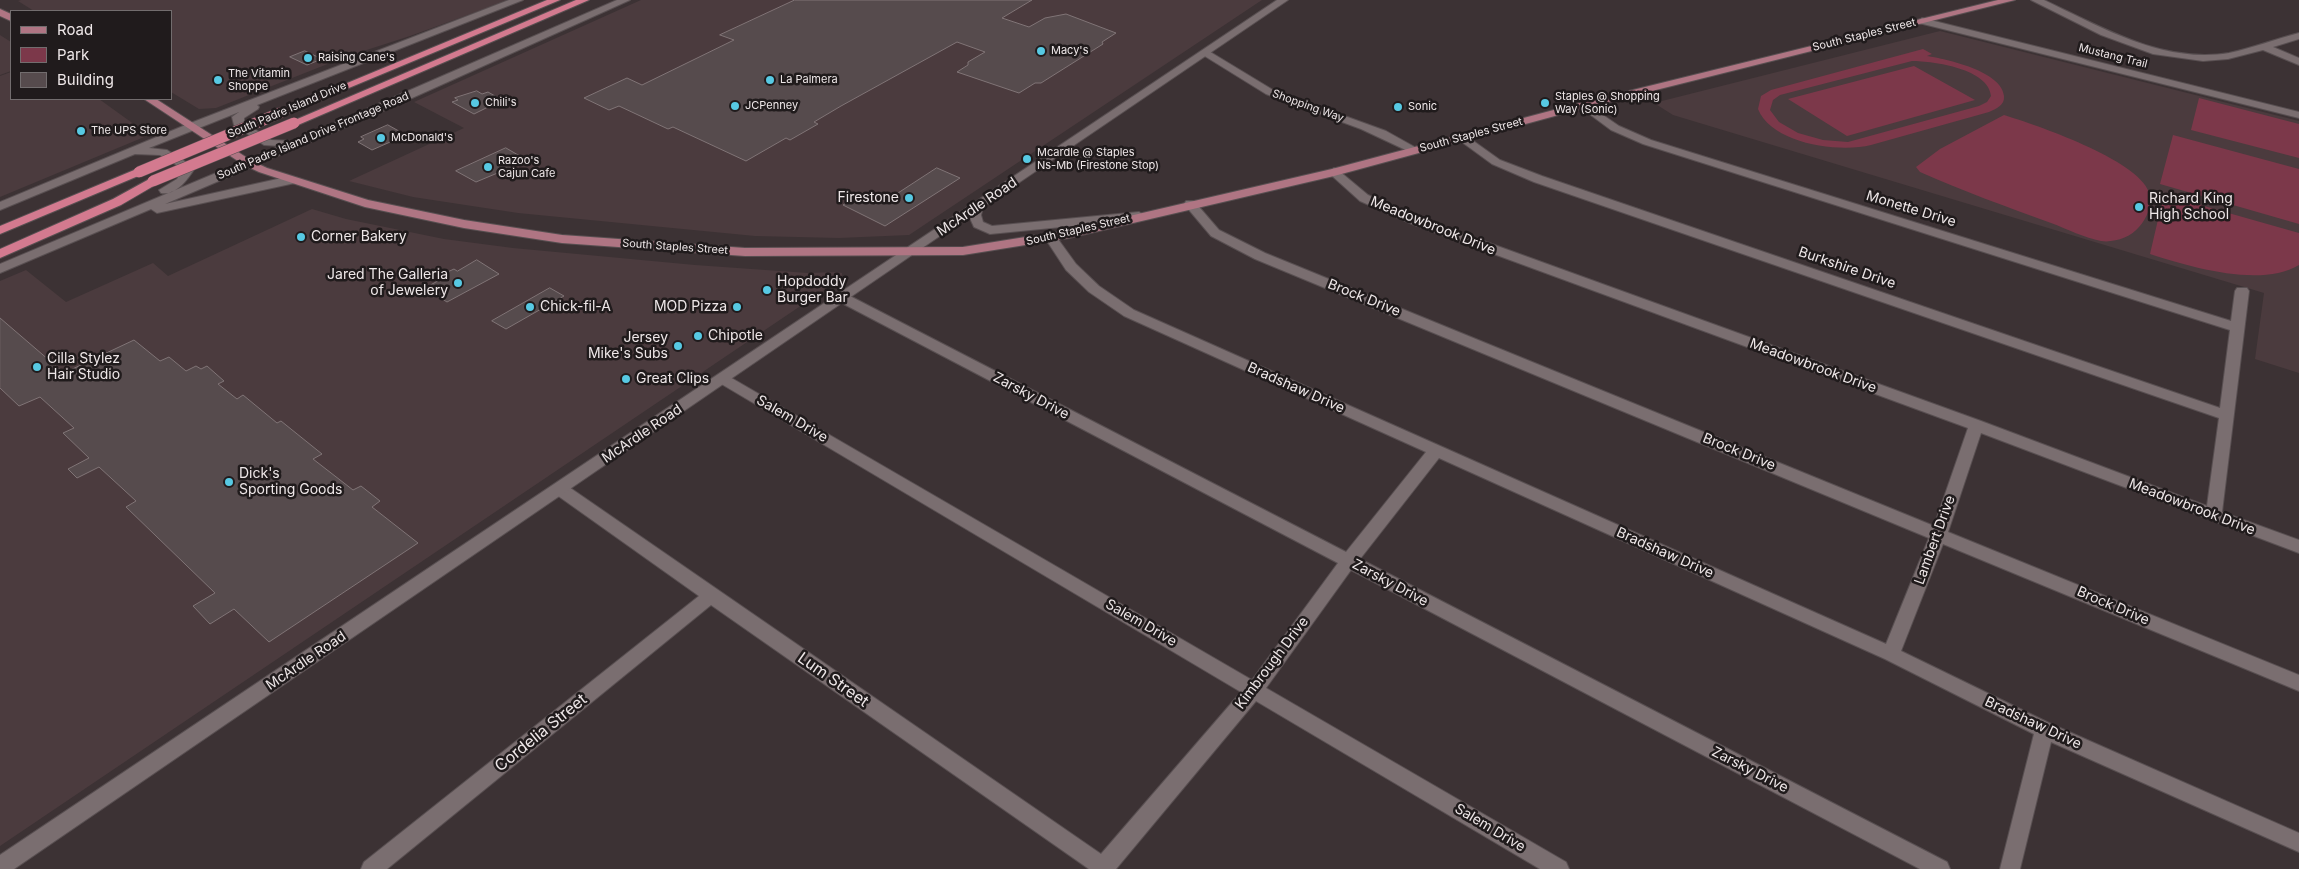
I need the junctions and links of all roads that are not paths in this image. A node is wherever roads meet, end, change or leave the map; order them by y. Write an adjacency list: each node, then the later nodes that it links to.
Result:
1 (518, 0): 10 (street)
2 (555, 0): 26 (highway, South Padre Island Drive, bridge)
3 (584, 0): 25 (highway, South Padre Island Drive, bridge)
4 (624, 0): 15 (street, South Padre Island Drive Frontage Road)
5 (1283, 0): 12 (street, McArdle Road)
6 (2010, 0): 8 (main road, South Staples Street)
7 (2036, 0): 11 (street)
8 (1922, 21): 16 (main road, South Staples Street); 17 (street, Mustang Trail)
9 (2299, 36): 11 (street)
10 (420, 37): 15 (street); 18 (street)
11 (2262, 46): 13 (street)
12 (1207, 53): 20 (street, Shopping Way); 29 (street, McArdle Road)
13 (2299, 62)
14 (151, 100): 18 (main road, South Staples Street)
15 (388, 106): 22 (street, South Padre Island Drive Frontage Road)
16 (1584, 106): 19 (main road, South Staples Street); 41 (street, Monette Drive)
17 (2299, 115)
18 (192, 126): 21 (street); 22 (main road, South Staples Street)
19 (1461, 137): 20 (main road, South Staples Street); 43 (street, Burkshire Drive)
20 (1414, 150): 23 (main road, South Staples Street)
21 (121, 154): 28 (street); 32 (street)
22 (248, 163): 24 (main road, South Staples Street); 32 (street, South Padre Island Drive Frontage Road)
23 (1334, 172): 27 (main road, South Staples Street); 44 (street, Meadowbrook Drive)
24 (291, 180): 32 (street); 36 (main road, South Staples Street)
25 (153, 181): 35 (highway, South Padre Island Drive); 37 (highway)
26 (107, 186): 31 (highway); 33 (highway, South Padre Island Drive)
27 (1190, 204): 30 (main road, South Staples Street); 48 (street, Brock Drive)
28 (0, 206)
29 (977, 206): 30 (street); 36 (street, McArdle Road)
30 (1139, 216): 34 (main road, South Staples Street)
31 (0, 219)
32 (117, 220): 38 (street, South Padre Island Drive Frontage Road)
33 (0, 230)
34 (1052, 238): 36 (main road, South Staples Street); 45 (street, Bradshaw Drive)
35 (0, 245)
36 (908, 253): 40 (street, McArdle Road)
37 (0, 254)
38 (0, 269)
39 (2242, 291): 41 (street)
40 (841, 297): 42 (street, McArdle Road); 50 (street, Zarsky Drive)
41 (2236, 326): 43 (street)
42 (723, 379): 46 (street, McArdle Road); 54 (street, Salem Drive)
43 (2228, 416): 47 (street)
44 (1976, 426): 47 (street, Meadowbrook Drive); 48 (street, Lambert Drive)
45 (1436, 451): 50 (street, Kimbrough Drive); 52 (street, Bradshaw Drive)
46 (560, 489): 51 (street, Lum Street); 57 (street, McArdle Road)
47 (2214, 515): 49 (street, Meadowbrook Drive)
48 (1939, 534): 52 (street, Lambert Drive); 53 (street, Brock Drive)
49 (2299, 547)
50 (1349, 561): 54 (street, Kimbrough Drive); 61 (street, Zarsky Drive)
51 (711, 596): 58 (street, Lum Street); 59 (street, Cordelia Street)
52 (1891, 654): 55 (street, Bradshaw Drive)
53 (2299, 683)
54 (1255, 689): 58 (street, Kimbrough Drive); 60 (street, Salem Drive)
55 (2044, 730): 56 (street, Bradshaw Drive); 62 (street)
56 (2299, 843)
57 (0, 867)
58 (1103, 868)
59 (371, 869)
60 (1559, 869)
61 (1940, 869)
62 (2010, 869)

